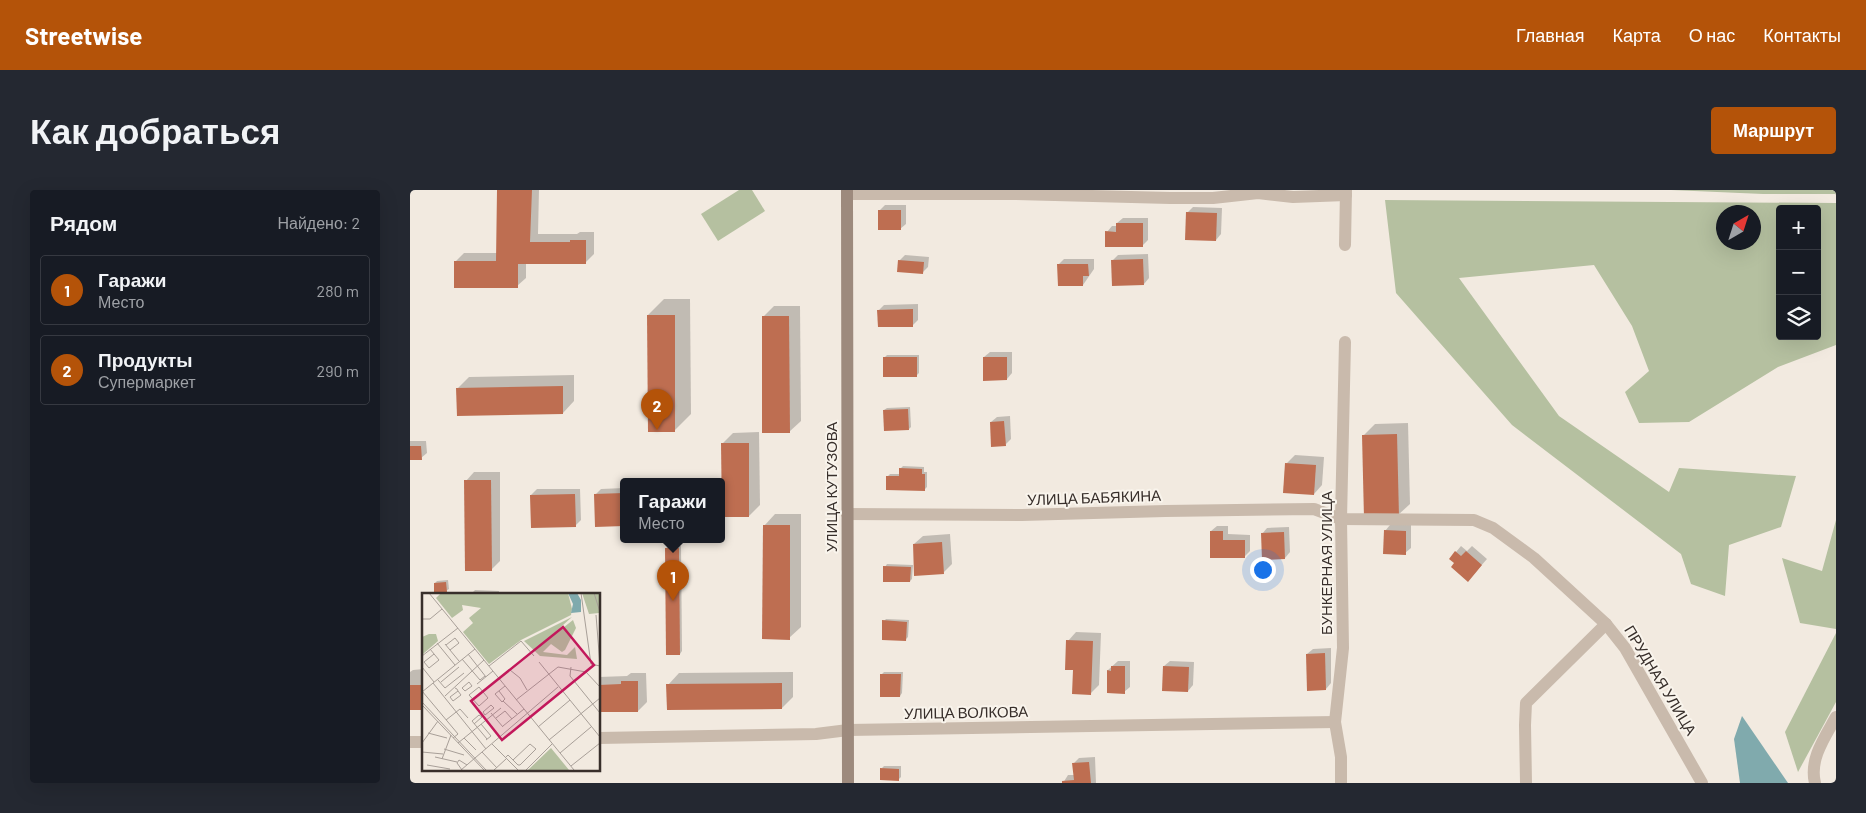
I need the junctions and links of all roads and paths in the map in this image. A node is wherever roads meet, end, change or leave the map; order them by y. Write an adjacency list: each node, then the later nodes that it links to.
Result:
1 (847, 192): 2 (street); 5 (main road, УЛИЦА КУТУЗОВА)
2 (1346, 193): 3 (street)
3 (1346, 245)
4 (1345, 342): 6 (street, БУНКЕРНАЯ УЛИЦА)
5 (846, 514): 6 (street, УЛИЦА БАБЯКИНА); 10 (main road, УЛИЦА КУТУЗОВА)
6 (1341, 519): 7 (street, ПРУДНАЯ УЛИЦА); 9 (street, БУНКЕРНАЯ УЛИЦА)
7 (1606, 624): 14 (street); 15 (street, ПРУДНАЯ УЛИЦА)
8 (1836, 717): 16 (street)
9 (1334, 722): 10 (street, УЛИЦА ВОЛКОВА); 13 (street, БУНКЕРНАЯ УЛИЦА)
10 (848, 730): 11 (street, УЛИЦА ВОЛКОВА); 12 (main road, УЛИЦА КУТУЗОВА)
11 (600, 738)
12 (848, 783)
13 (1341, 783)
14 (1526, 783)
15 (1702, 783)
16 (1815, 783)

